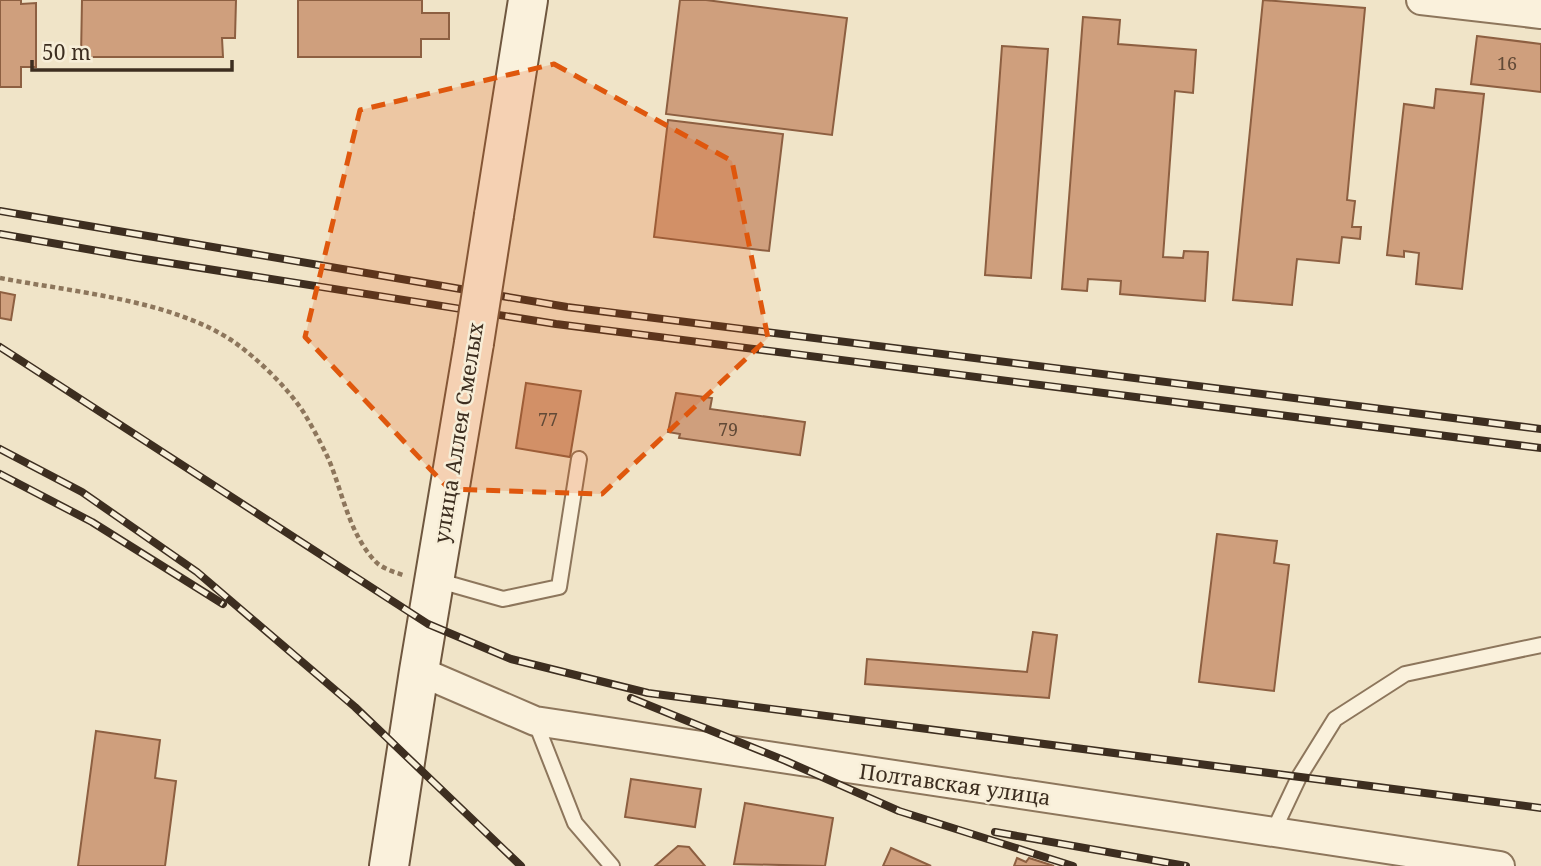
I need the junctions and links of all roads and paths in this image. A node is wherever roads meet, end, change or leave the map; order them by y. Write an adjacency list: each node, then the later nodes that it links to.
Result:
1 (528, 0): 6 (main road, улица Аллея Смелых, bridge)
2 (1421, 0): 3 (street)
3 (1541, 14)
4 (0, 278): 6 (path)
5 (579, 459): 6 (lane)
6 (435, 579): 8 (main road, улица Аллея Смелых)
7 (1541, 645): 10 (lane)
8 (419, 671): 9 (street, Полтавская улица); 11 (main road, улица Аллея Смелых)
9 (535, 721): 10 (street, Полтавская улица); 12 (lane)
10 (1273, 832): 13 (street, Полтавская улица)
11 (389, 866)
12 (612, 866)
13 (1500, 866)

